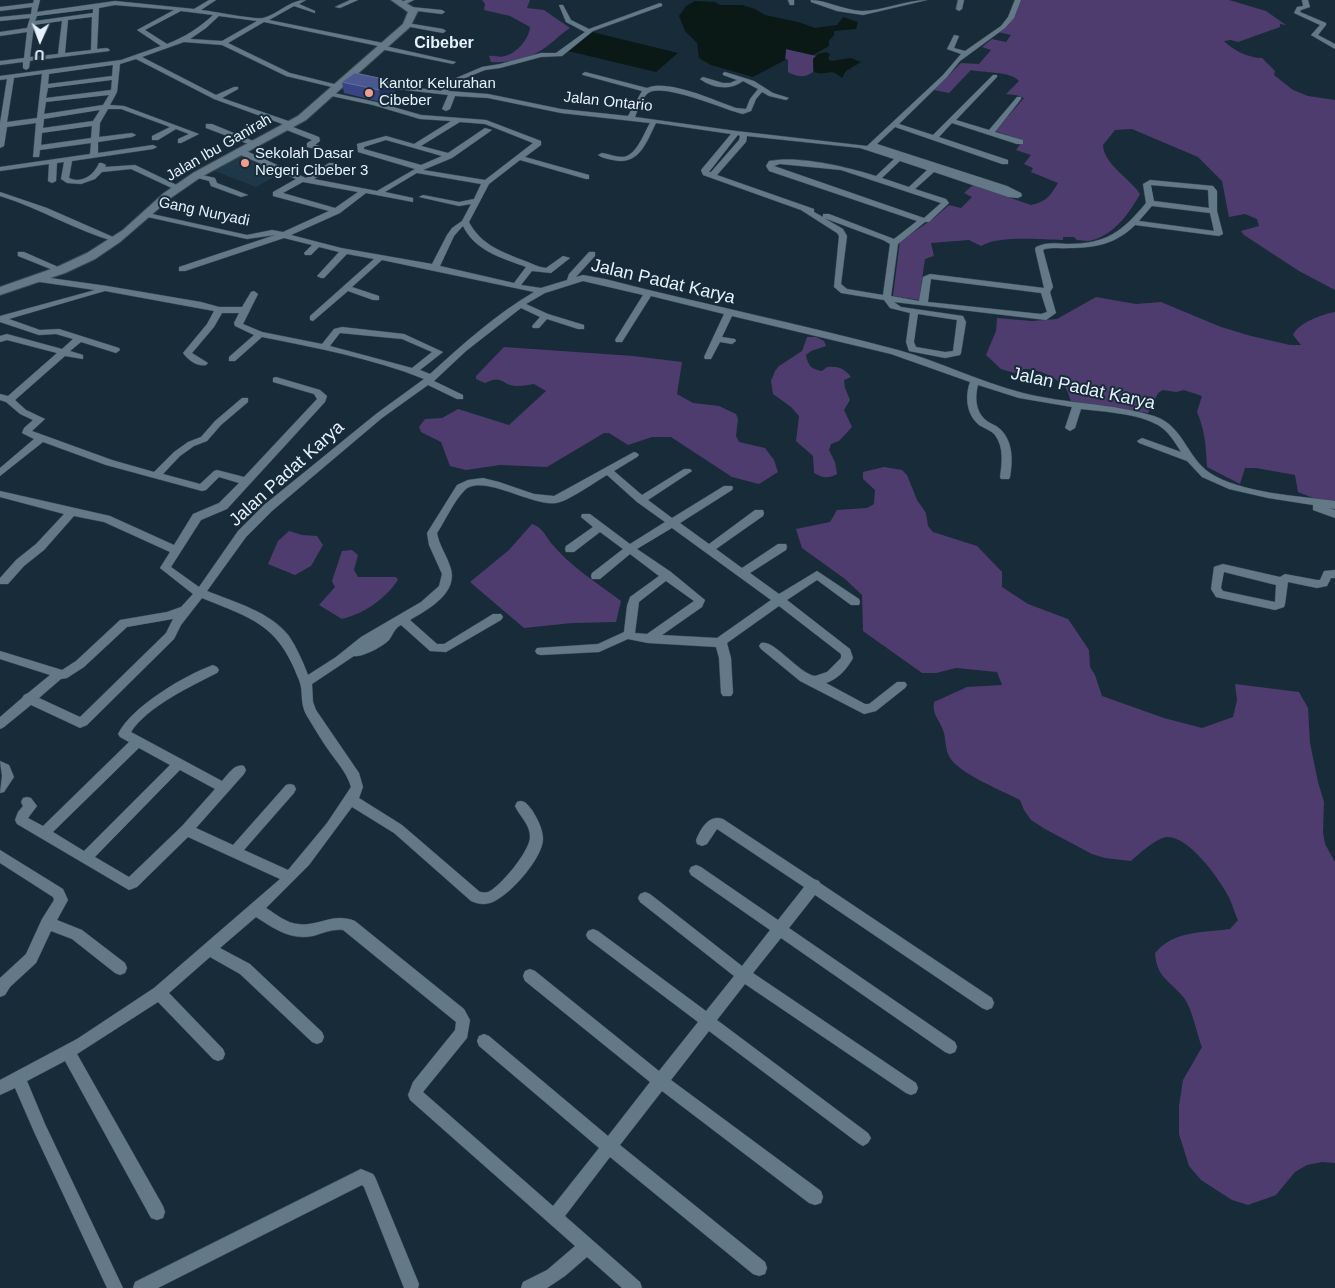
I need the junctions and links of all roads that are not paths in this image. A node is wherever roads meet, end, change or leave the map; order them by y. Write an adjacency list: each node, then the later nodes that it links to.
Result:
1 (86, 0): 20 (street)
2 (170, 0): 16 (street)
3 (213, 0): 24 (street)
4 (303, 0): 14 (street)
5 (355, 0): 19 (street)
6 (924, 0): 10 (street)
7 (961, 0): 23 (street)
8 (1018, 0): 46 (street)
9 (1306, 0): 43 (street)
10 (813, 1)
11 (111, 2): 16 (street); 18 (street)
12 (36, 3): 22 (street); 32 (street)
13 (405, 3): 26 (street); 33 (main road)
14 (293, 4): 25 (street); 31 (street)
15 (660, 5): 35 (street)
16 (161, 6): 21 (street)
17 (561, 6): 35 (street)
18 (96, 7): 20 (street); 27 (street)
19 (338, 7)
20 (86, 8): 32 (street)
21 (180, 8): 24 (street); 41 (street)
22 (0, 9)
23 (958, 9)
24 (194, 11): 28 (street)
25 (313, 12)
26 (442, 12)
27 (95, 15): 30 (street); 38 (street)
28 (217, 15): 31 (street); 39 (street)
29 (2, 19): 32 (street); 36 (street)
30 (65, 19): 32 (street); 47 (street)
31 (262, 20): 40 (street); 42 (street)
32 (33, 21): 36 (street); 49 (street)
33 (407, 24): 34 (street); 42 (main road, Jalan Ibu Ganirah)
34 (443, 31)
35 (589, 31): 72 (street)
36 (0, 34)
37 (956, 36): 46 (street)
38 (95, 40): 44 (street); 45 (street)
39 (183, 40): 40 (street); 41 (street)
40 (223, 43): 64 (street)
41 (166, 46): 48 (street)
42 (382, 46): 50 (street); 64 (main road, Jalan Ibu Ganirah)
43 (1335, 47)
44 (106, 50): 45 (street); 52 (street)
45 (94, 52): 47 (street)
46 (967, 54): 88 (street)
47 (61, 56): 49 (street)
48 (137, 58): 52 (street); 74 (street)
49 (27, 60): 51 (street); 54 (street)
50 (453, 62)
51 (0, 63)
52 (119, 63): 53 (street); 60 (street)
53 (46, 72): 54 (street); 65 (street)
54 (25, 74): 57 (street)
55 (585, 74): 68 (street)
56 (725, 74): 62 (street)
57 (11, 76): 59 (street); 69 (street)
58 (995, 76): 85 (street)
59 (0, 78)
60 (115, 78): 65 (street); 70 (street)
61 (703, 79): 62 (street)
62 (742, 79): 67 (street)
63 (372, 84): 72 (street, Jalan Ontario)
64 (340, 85): 83 (street); 90 (main road, Jalan Ibu Ganirah)
65 (45, 86): 77 (street)
66 (236, 88): 74 (street)
67 (761, 89): 68 (street); 75 (street)
68 (647, 90): 81 (street)
69 (9, 92): 71 (street); 78 (street)
70 (114, 92): 77 (street); 79 (street)
71 (0, 93)
72 (443, 93): 73 (street, Jalan Ontario)
73 (454, 93): 80 (street); 81 (street, Jalan Ontario)
74 (216, 98): 90 (street)
75 (786, 98)
76 (1019, 98): 95 (street)
77 (44, 100): 82 (street)
78 (3, 106): 86 (street)
79 (104, 107): 82 (street); 87 (street); 91 (street)
80 (446, 109)
81 (630, 118): 84 (street, Jalan Ontario)
82 (40, 119): 86 (street); 93 (street)
83 (459, 119): 106 (street); 116 (street)
84 (654, 121): 94 (street, Jalan Ontario); 113 (street)
85 (952, 121): 95 (street); 99 (street)
86 (3, 122): 98 (street)
87 (96, 123): 93 (street); 101 (street)
88 (895, 124): 99 (street); 108 (street)
89 (209, 126): 104 (street)
90 (289, 126): 104 (main road, Jalan Ibu Ganirah); 110 (street)
91 (175, 127): 100 (street); 102 (street)
92 (488, 130): 115 (street)
93 (40, 131): 109 (street)
94 (736, 133): 96 (street, Jalan Ontario); 128 (street)
95 (990, 133): 103 (street)
96 (744, 134): 108 (street, Jalan Ontario); 128 (street)
97 (132, 135): 101 (street)
98 (1, 137): 105 (street)
99 (935, 137): 120 (street)
100 (155, 138)
101 (95, 140): 109 (street); 114 (street)
102 (181, 141)
103 (1020, 142)
104 (254, 143): 111 (main road, Jalan Ibu Ganirah)
105 (0, 146)
106 (416, 146): 115 (street); 126 (street)
107 (153, 147): 112 (street)
108 (871, 147): 117 (street); 123 (street)
109 (38, 148): 121 (street)
110 (316, 148)
111 (239, 151): 127 (main road, Jalan Ibu Ganirah); 132 (street)
112 (104, 155): 114 (street); 125 (street)
113 (602, 155)
114 (94, 156): 118 (street)
115 (449, 156): 126 (street)
116 (518, 157): 130 (street); 134 (street)
117 (898, 159): 123 (street); 131 (street)
118 (68, 160): 119 (street); 125 (street)
119 (53, 162): 121 (street); 133 (street)
120 (1005, 162)
121 (34, 164): 124 (street)
122 (332, 165): 132 (street)
123 (935, 167): 123 (street); 137 (street)
124 (0, 169)
125 (101, 170): 136 (street)
126 (419, 170): 129 (street); 139 (street)
127 (197, 175): 136 (main road, Jalan Ibu Ganirah); 141 (street)
128 (712, 176): 146 (street)
129 (445, 177): 134 (street); 135 (street)
130 (586, 177)
131 (877, 179): 137 (street); 150 (street)
132 (305, 180): 138 (street); 148 (street)
133 (52, 181)
134 (486, 183): 144 (street)
135 (438, 184)
136 (179, 188): 149 (main road, Jalan Ibu Ganirah)
137 (910, 190): 150 (street)
138 (364, 191): 139 (street); 148 (street)
139 (378, 193): 143 (street)
140 (0, 194): 154 (street)
141 (244, 195)
142 (423, 197): 144 (street)
143 (410, 200)
144 (478, 200): 151 (street)
145 (1150, 203): 147 (street); 147 (street); 152 (street)
146 (804, 209): 155 (street); 179 (street)
147 (1213, 210): 152 (street)
148 (337, 211): 153 (street)
149 (146, 214): 153 (street, Gang Nuryadi); 154 (main road, Jalan Ibu Ganirah)
150 (923, 220): 155 (street)
151 (465, 222): 163 (street); 164 (street)
152 (1134, 223): 173 (street)
153 (285, 235): 156 (street); 165 (street)
154 (116, 240): 166 (main road, Jalan Ibu Ganirah)
155 (894, 243): 179 (street)
156 (317, 244): 157 (street); 158 (street)
157 (345, 251): 161 (street); 167 (street)
158 (308, 253)
159 (21, 254): 166 (street)
160 (592, 254): 169 (street)
161 (380, 258): 163 (street); 171 (street)
162 (566, 258): 164 (street)
163 (435, 267): 170 (street)
164 (531, 268): 170 (street)
165 (182, 269)
166 (61, 270): 168 (main road, Jalan Ibu Ganirah)
167 (321, 276)
168 (36, 279): 172 (street); 174 (main road, Jalan Ibu Ganirah)
169 (571, 281): 175 (street, Jalan Padat Karya); 177 (street, Jalan Padat Karya)
170 (516, 286): 175 (street)
171 (346, 288): 178 (street); 187 (street)
172 (108, 289): 182 (street); 188 (street)
173 (1045, 290): 181 (street); 181 (street)
174 (0, 291)
175 (542, 291): 180 (street, Jalan Padat Karya)
176 (254, 294): 183 (street)
177 (648, 294): 185 (street, Jalan Padat Karya); 195 (street)
178 (376, 298)
179 (887, 298): 181 (street); 184 (street)
180 (520, 304): 186 (street); 202 (street, Jalan Padat Karya)
181 (923, 304)
182 (219, 310): 183 (street); 205 (street)
183 (245, 310): 191 (street)
184 (914, 312): 184 (street)
185 (728, 313): 194 (street); 208 (street, Jalan Padat Karya)
186 (545, 316): 189 (street); 190 (street)
187 (312, 318)
188 (0, 319): 193 (street)
189 (536, 326)
190 (581, 326)
191 (260, 334): 197 (street); 204 (street)
192 (0, 339): 200 (street)
193 (78, 339): 198 (street); 200 (street)
194 (716, 339): 196 (street); 203 (street)
195 (619, 340)
196 (732, 341)
197 (324, 347): 199 (street); 206 (street)
198 (116, 350)
199 (439, 352): 202 (street); 206 (street)
200 (63, 353): 201 (street); 211 (street)
201 (80, 357)
202 (454, 357): 207 (street, Jalan Padat Karya)
203 (708, 357)
204 (232, 358)
205 (203, 364)
206 (414, 371): 207 (street)
207 (429, 379): 210 (street); 247 (street, Jalan Padat Karya)
208 (975, 379): 213 (street, Jalan Padat Karya); 223 (street)
209 (276, 380): 224 (street)
210 (460, 397)
211 (4, 399): 215 (street)
212 (244, 400): 222 (street)
213 (1077, 406): 214 (street); 218 (street, Jalan Padat Karya)
214 (1070, 428)
215 (42, 438): 221 (street); 222 (street)
216 (1142, 441): 218 (street)
217 (634, 455): 219 (street)
218 (1192, 459): 227 (street, Jalan Padat Karya)
219 (607, 470): 228 (street); 252 (street)
220 (686, 471): 228 (street)
221 (0, 473)
222 (156, 475): 224 (street)
223 (1006, 477)
224 (244, 481): 240 (street)
225 (728, 488): 234 (street)
226 (0, 494): 230 (street)
227 (1289, 498): 229 (street, Jalan Padat Karya); 232 (street)
228 (641, 500): 234 (street)
229 (1335, 505)
230 (72, 512): 240 (street); 245 (street)
231 (759, 513): 239 (street)
232 (1335, 514)
233 (586, 517): 235 (street)
234 (672, 521): 237 (street); 239 (street)
235 (600, 527): 237 (street); 238 (street)
236 (782, 547): 241 (street)
237 (631, 548): 243 (street); 244 (street)
238 (570, 549)
239 (708, 549): 241 (street)
240 (176, 550): 247 (street)
241 (742, 573): 248 (street)
242 (1335, 574): 246 (street)
243 (667, 575): 253 (street); 254 (street)
244 (596, 576)
245 (4, 581)
246 (1282, 582): 246 (street)
247 (200, 593): 250 (street, Jalan Padat Karya); 262 (street)
248 (779, 600): 249 (street); 255 (street); 261 (street)
249 (854, 602)
250 (185, 610): 260 (street); 265 (street, Jalan Padat Karya)
251 (497, 617): 252 (street)
252 (402, 619): 262 (street)
253 (629, 634): 254 (street); 257 (street)
254 (648, 639): 255 (street)
255 (721, 643): 264 (street)
256 (765, 646): 261 (street)
257 (541, 651)
258 (0, 655): 260 (street)
259 (213, 670): 267 (street)
260 (59, 674): 265 (street)
261 (808, 680): 263 (street)
262 (306, 682): 274 (street)
263 (901, 684)
264 (727, 693)
265 (28, 698): 266 (street)
266 (0, 724)
267 (137, 742): 268 (street); 278 (street)
268 (178, 764): 272 (street); 282 (street)
269 (0, 766): 271 (street)
270 (240, 770): 272 (street)
271 (0, 788)
272 (224, 788): 277 (street)
273 (290, 789): 280 (street)
274 (351, 800): 276 (street); 284 (street)
275 (27, 802): 278 (street)
276 (521, 806)
277 (186, 830): 280 (street); 282 (street)
278 (43, 834): 282 (street)
279 (702, 840): 285 (street)
280 (235, 852): 284 (street)
281 (0, 856): 288 (street)
282 (86, 858)
283 (696, 871): 289 (street)
284 (289, 878): 287 (street)
285 (814, 885): 289 (street); 297 (street)
286 (645, 898): 293 (street)
287 (255, 909): 291 (street); 312 (street)
288 (47, 923): 292 (street); 295 (street)
289 (780, 928): 293 (street); 301 (street)
290 (594, 935): 298 (street)
291 (209, 949): 296 (street); 299 (street)
292 (120, 968)
293 (742, 974): 298 (street); 307 (street)
294 (530, 976): 305 (street)
295 (0, 990)
296 (159, 993): 302 (street); 303 (street)
297 (987, 1003)
298 (707, 1022): 305 (street); 308 (street)
299 (316, 1037)
300 (484, 1041): 309 (street)
301 (950, 1047)
302 (68, 1052): 304 (street); 311 (street)
303 (218, 1054)
304 (19, 1079): 306 (street); 316 (street)
305 (660, 1081): 309 (street); 310 (street)
306 (0, 1088)
307 (910, 1088)
308 (863, 1138)
309 (610, 1147): 312 (street); 314 (street)
310 (815, 1196)
311 (158, 1212)
312 (554, 1217): 313 (street)
313 (586, 1247): 318 (street); 319 (street)
314 (758, 1268)
315 (409, 1287): 317 (street)
316 (115, 1288)
317 (140, 1288)
318 (529, 1288)
319 (634, 1288)

